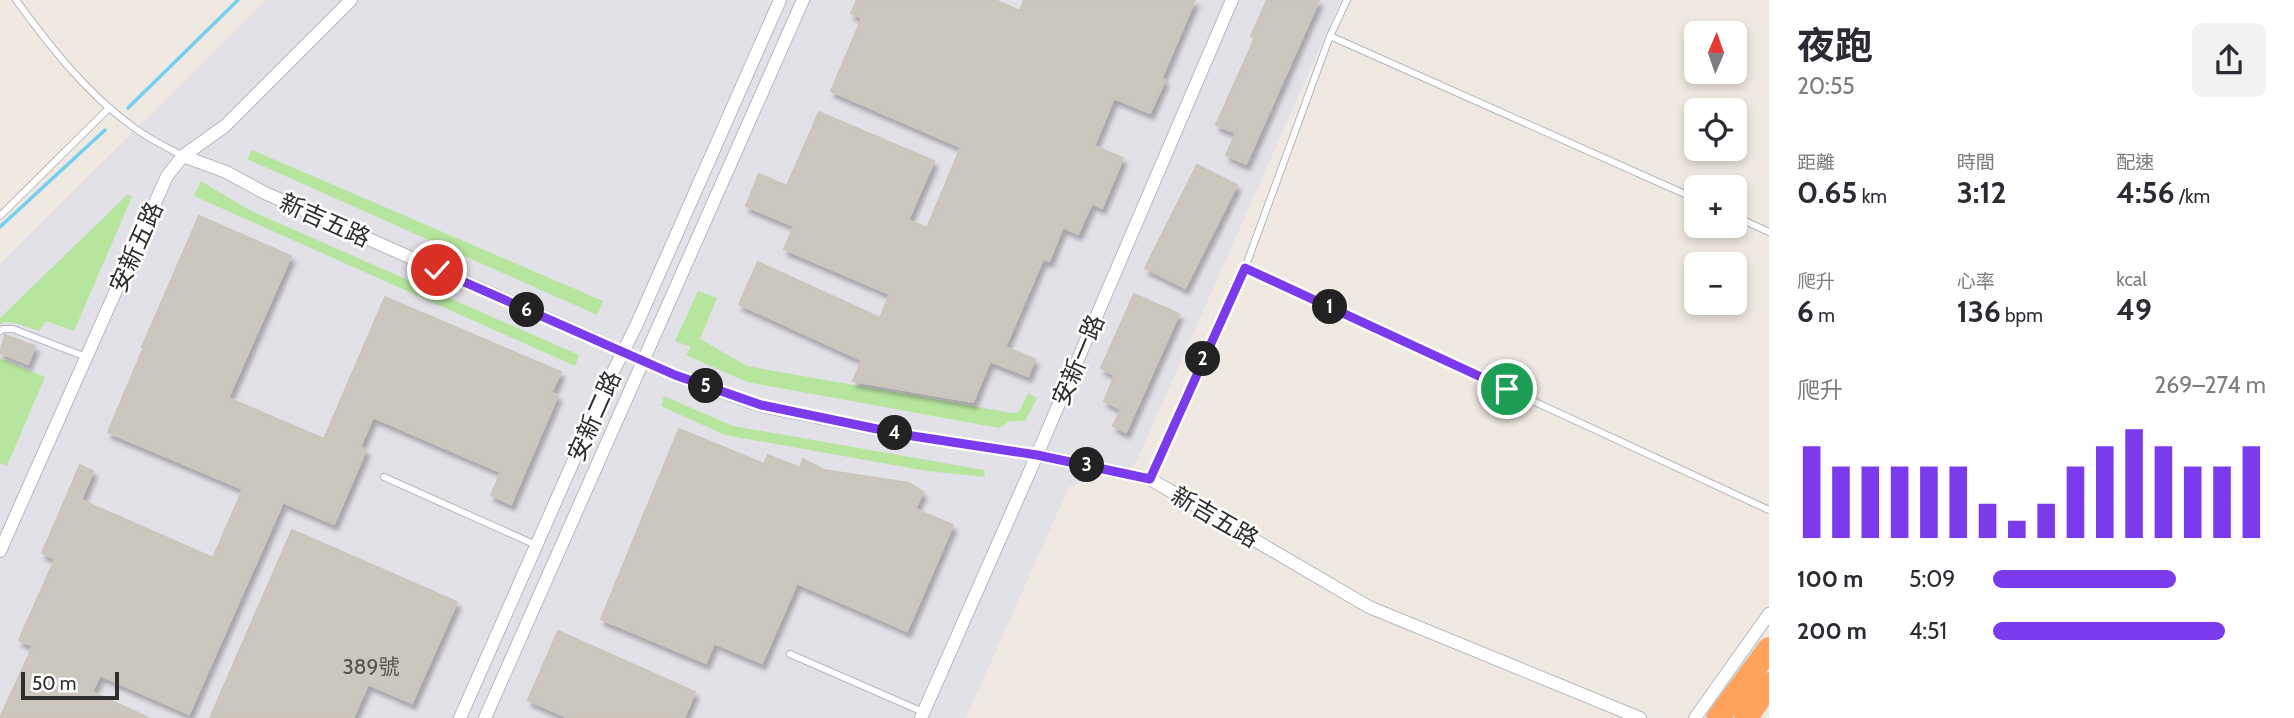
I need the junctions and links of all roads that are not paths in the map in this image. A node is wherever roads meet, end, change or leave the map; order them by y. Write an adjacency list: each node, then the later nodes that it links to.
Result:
1 (16, 0): 8 (lane)
2 (351, 0): 9 (street, 安新五路)
3 (780, 0): 16 (street, 安新二路)
4 (803, 0): 18 (street, 安新二路)
5 (1232, 0): 19 (street, 安新一路)
6 (1347, 0): 7 (lane)
7 (1330, 36): 10 (lane); 14 (lane)
8 (109, 108): 9 (lane); 11 (lane)
9 (183, 156): 16 (street, 新吉五路); 17 (street, 安新五路)
10 (1684, 194)
11 (0, 216)
12 (1747, 222): 13 (lane)
13 (1769, 232)
14 (1245, 268): 21 (lane); 22 (lane)
15 (0, 331): 17 (lane)
16 (623, 352): 18 (street, 新吉五路); 23 (street, 安新二路)
17 (86, 357): 24 (street, 安新五路)
18 (643, 361): 19 (street, 新吉五路); 31 (street, 安新二路)
19 (1037, 455): 21 (street, 新吉五路); 29 (street, 安新一路)
20 (384, 477): 23 (lane)
21 (1150, 479): 32 (street, 新吉五路)
22 (1769, 510)
23 (536, 545): 30 (street, 安新二路)
24 (0, 551)
25 (1769, 614): 33 (street)
26 (1769, 649): 34 (highway)
27 (790, 654): 29 (lane)
28 (1769, 684): 35 (highway)
29 (922, 715)
30 (460, 718)
31 (485, 718)
32 (1640, 718)
33 (1695, 718)
34 (1718, 718)
35 (1746, 718)

